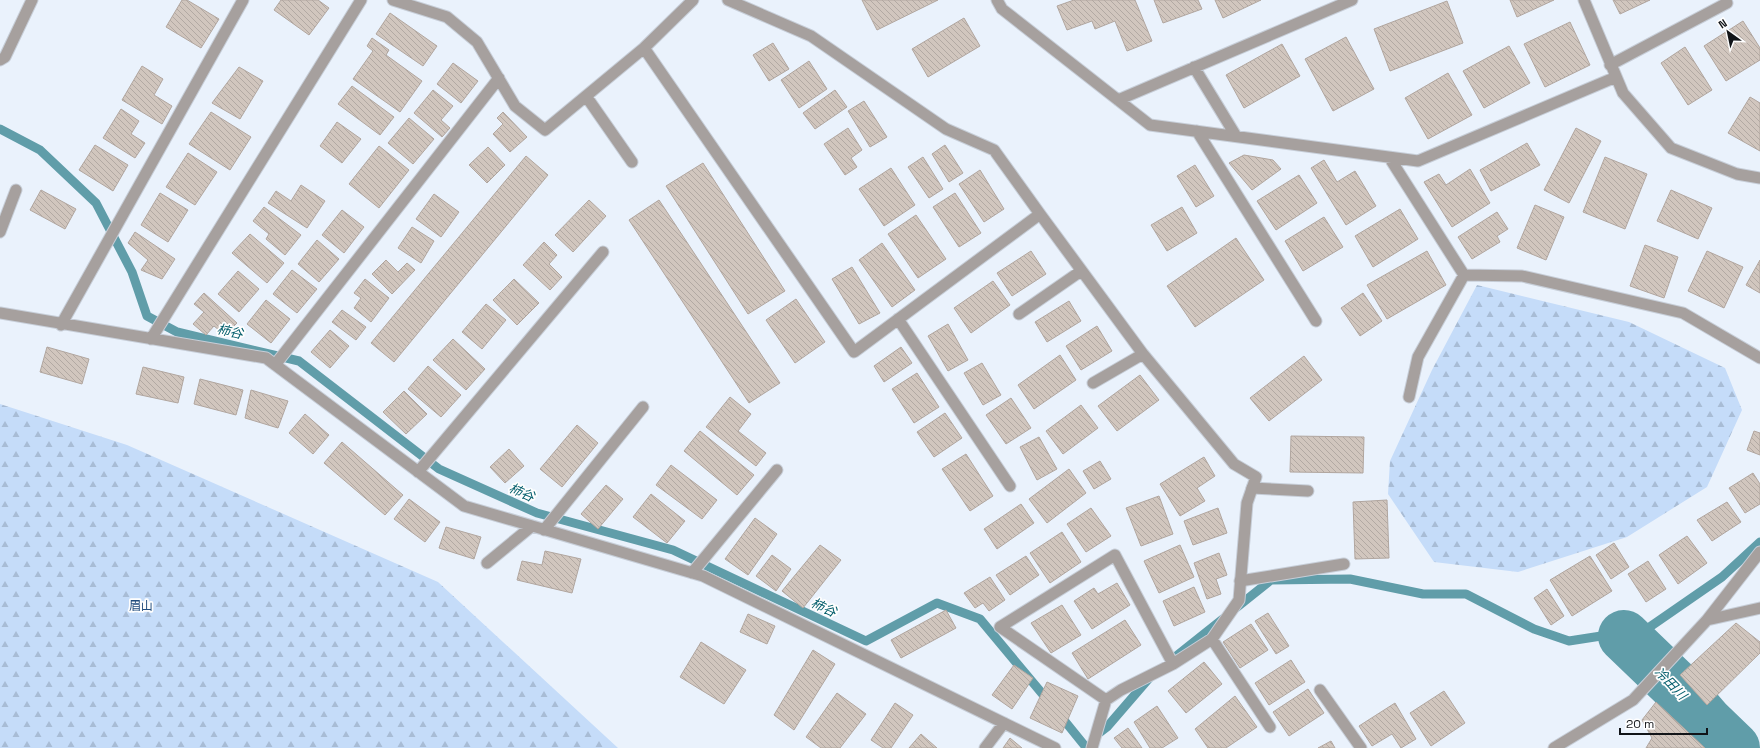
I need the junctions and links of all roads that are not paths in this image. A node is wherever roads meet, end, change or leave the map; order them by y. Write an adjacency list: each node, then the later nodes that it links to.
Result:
1 (32, 0): 12 (street)
2 (243, 0): 34 (street)
3 (361, 0): 35 (street)
4 (393, 0): 16 (street)
5 (693, 0): 11 (street)
6 (728, 0): 25 (street)
7 (997, 0): 18 (street)
8 (1352, 0): 14 (street)
9 (1584, 0): 13 (street)
10 (1727, 3): 13 (street)
11 (644, 48): 17 (street); 32 (street)
12 (0, 60)
13 (1610, 65): 15 (street)
14 (1194, 67): 18 (street); 20 (street)
15 (1616, 77): 21 (street); 23 (street)
16 (498, 78): 17 (street); 38 (street)
17 (586, 96): 22 (street)
18 (1118, 100): 19 (street)
19 (1197, 131): 20 (street); 33 (street)
20 (1236, 136): 21 (street)
21 (1389, 157): 29 (street)
22 (632, 162)
23 (1760, 178)
24 (16, 190): 26 (street)
25 (1040, 214): 28 (street); 32 (street)
26 (0, 232)
27 (603, 252): 43 (street)
28 (1081, 270): 31 (street); 36 (street)
29 (1464, 275): 37 (street); 40 (street)
30 (0, 313): 34 (street)
31 (1019, 314)
32 (898, 319): 44 (street)
33 (1316, 320)
34 (61, 325): 35 (street)
35 (151, 339): 38 (street)
36 (1143, 354): 39 (street); 45 (street)
37 (1760, 358)
38 (275, 365): 43 (street)
39 (1093, 383)
40 (1409, 397)
41 (643, 408): 48 (street)
42 (777, 470): 52 (street)
43 (418, 472): 47 (street)
44 (1010, 486)
45 (1252, 488): 46 (street); 53 (street)
46 (1308, 490)
47 (532, 526): 48 (street); 50 (street)
48 (544, 530): 52 (street)
49 (1760, 552): 55 (street)
50 (487, 563)
51 (1344, 564): 53 (street)
52 (692, 573): 60 (street)
53 (1240, 581): 56 (street)
54 (1760, 608): 55 (street)
55 (1707, 620): 66 (street)
56 (1212, 639): 57 (street); 61 (street)
57 (1174, 664): 59 (street); 59 (street)
58 (1320, 690): 65 (street)
59 (1106, 700): 64 (street)
60 (1004, 722): 62 (street); 63 (street)
61 (1270, 727)
62 (985, 748)
63 (1055, 748)
64 (1092, 748)
65 (1360, 748)
66 (1554, 748)

